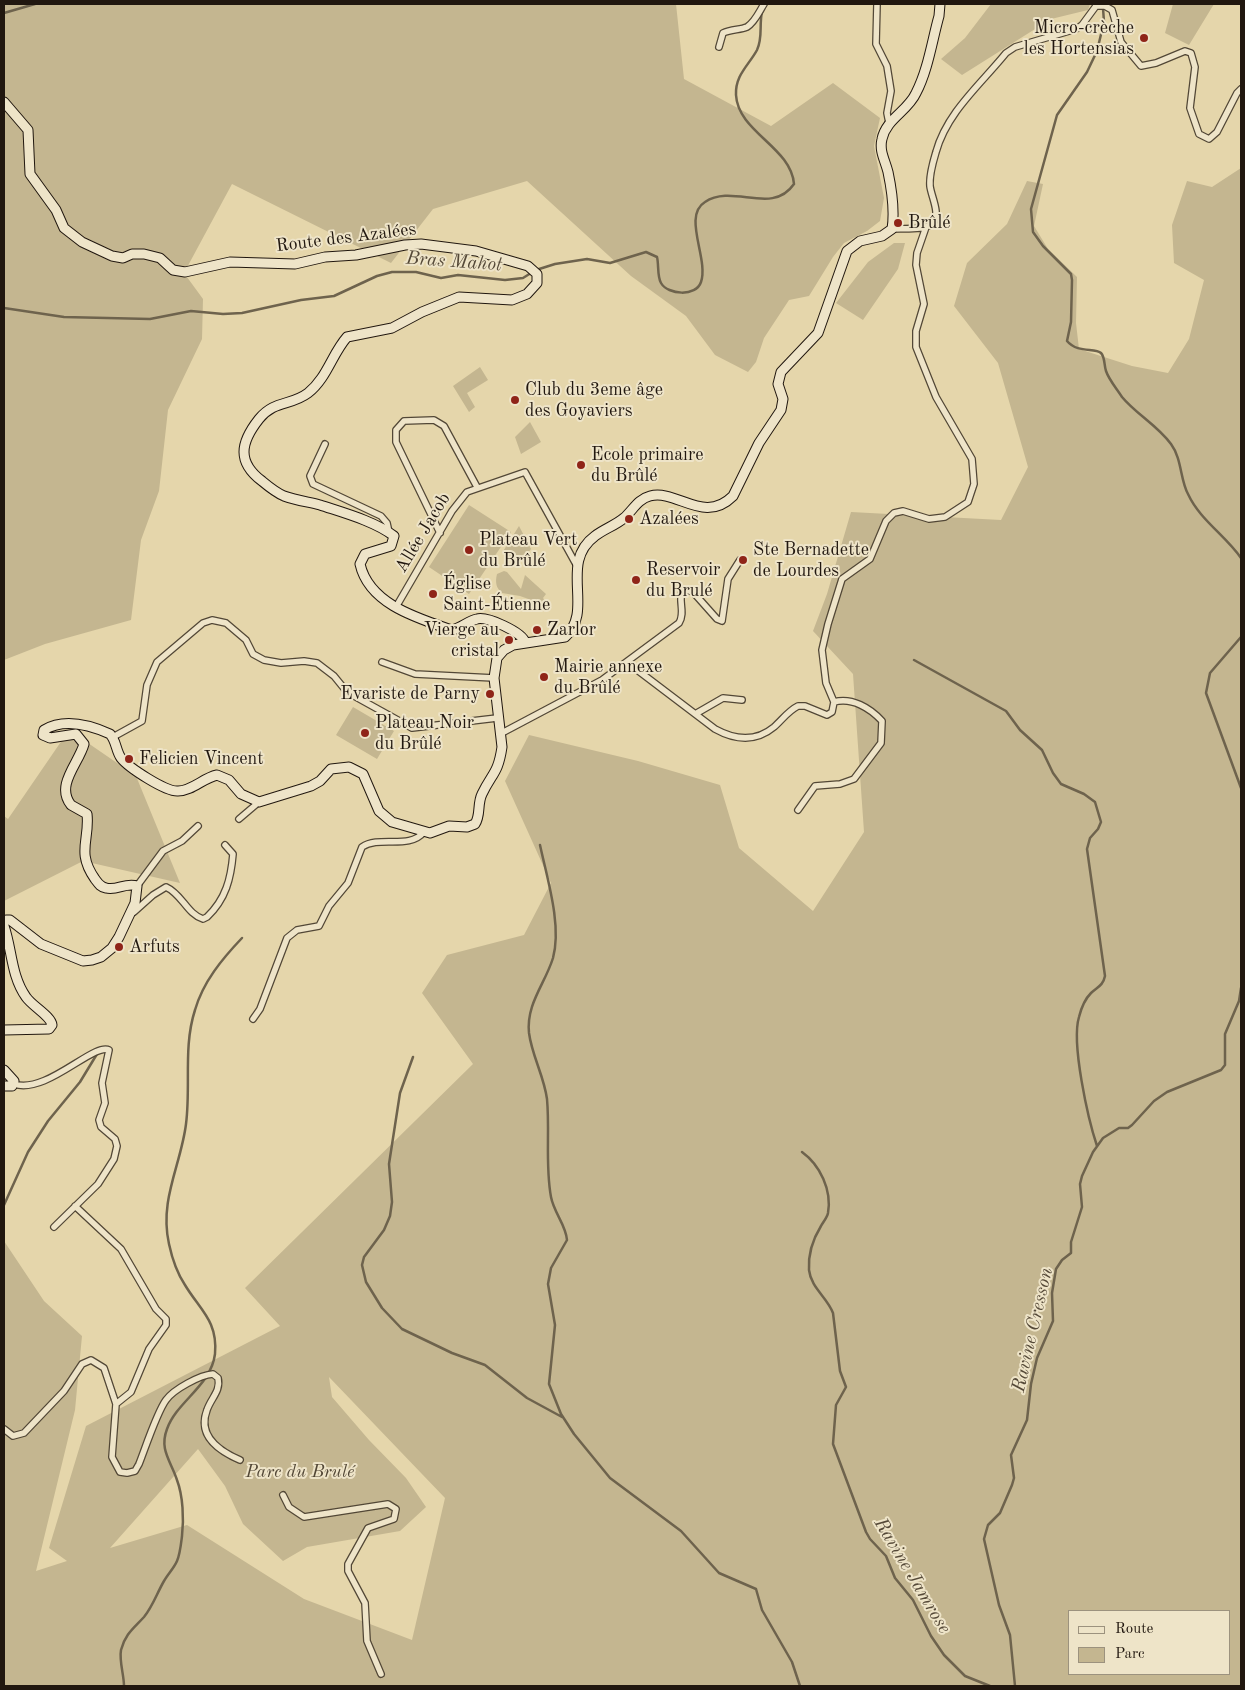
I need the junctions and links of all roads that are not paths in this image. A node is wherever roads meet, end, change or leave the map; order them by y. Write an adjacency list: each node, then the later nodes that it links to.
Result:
1 (764, 4): 4 (street)
2 (877, 4): 7 (street)
3 (940, 4): 7 (main road)
4 (718, 47)
5 (1241, 89): 8 (street)
6 (4, 102): 12 (main road, Route des Azalées)
7 (889, 123): 9 (main road)
8 (926, 227): 9 (street); 22 (street)
9 (892, 229): 15 (main road)
10 (325, 444): 12 (street)
11 (477, 487): 13 (street, Allée Jacob); 13 (street); 15 (street, Allée Jacob)
12 (389, 532): 16 (main road)
13 (440, 533): 16 (street, Allée Jacob)
14 (740, 560): 19 (street)
15 (577, 566): 17 (main road)
16 (396, 608): 17 (main road)
17 (525, 642): 20 (main road)
18 (382, 662): 20 (street)
19 (628, 663): 23 (street); 25 (street)
20 (494, 678): 24 (main road)
21 (742, 700): 23 (street)
22 (834, 702): 23 (street); 28 (street)
23 (697, 713)
24 (497, 718): 25 (main road); 26 (street)
25 (500, 734): 31 (main road)
26 (113, 737): 27 (main road); 33 (main road)
27 (259, 802): 29 (street); 31 (main road)
28 (798, 810)
29 (239, 819)
30 (198, 826): 33 (street)
31 (424, 832): 36 (street)
32 (225, 844): 34 (street)
33 (137, 886): 34 (main road)
34 (125, 922): 35 (main road)
35 (4, 924): 37 (main road)
36 (253, 1019)
37 (4, 1030)
38 (4, 1070): 39 (main road)
39 (14, 1084): 40 (main road); 41 (street)
40 (4, 1086)
41 (75, 1206): 42 (street); 43 (street)
42 (54, 1227)
43 (116, 1404): 44 (street); 45 (street)
44 (4, 1429)
45 (240, 1460)
46 (283, 1495): 47 (street)
47 (382, 1674)

